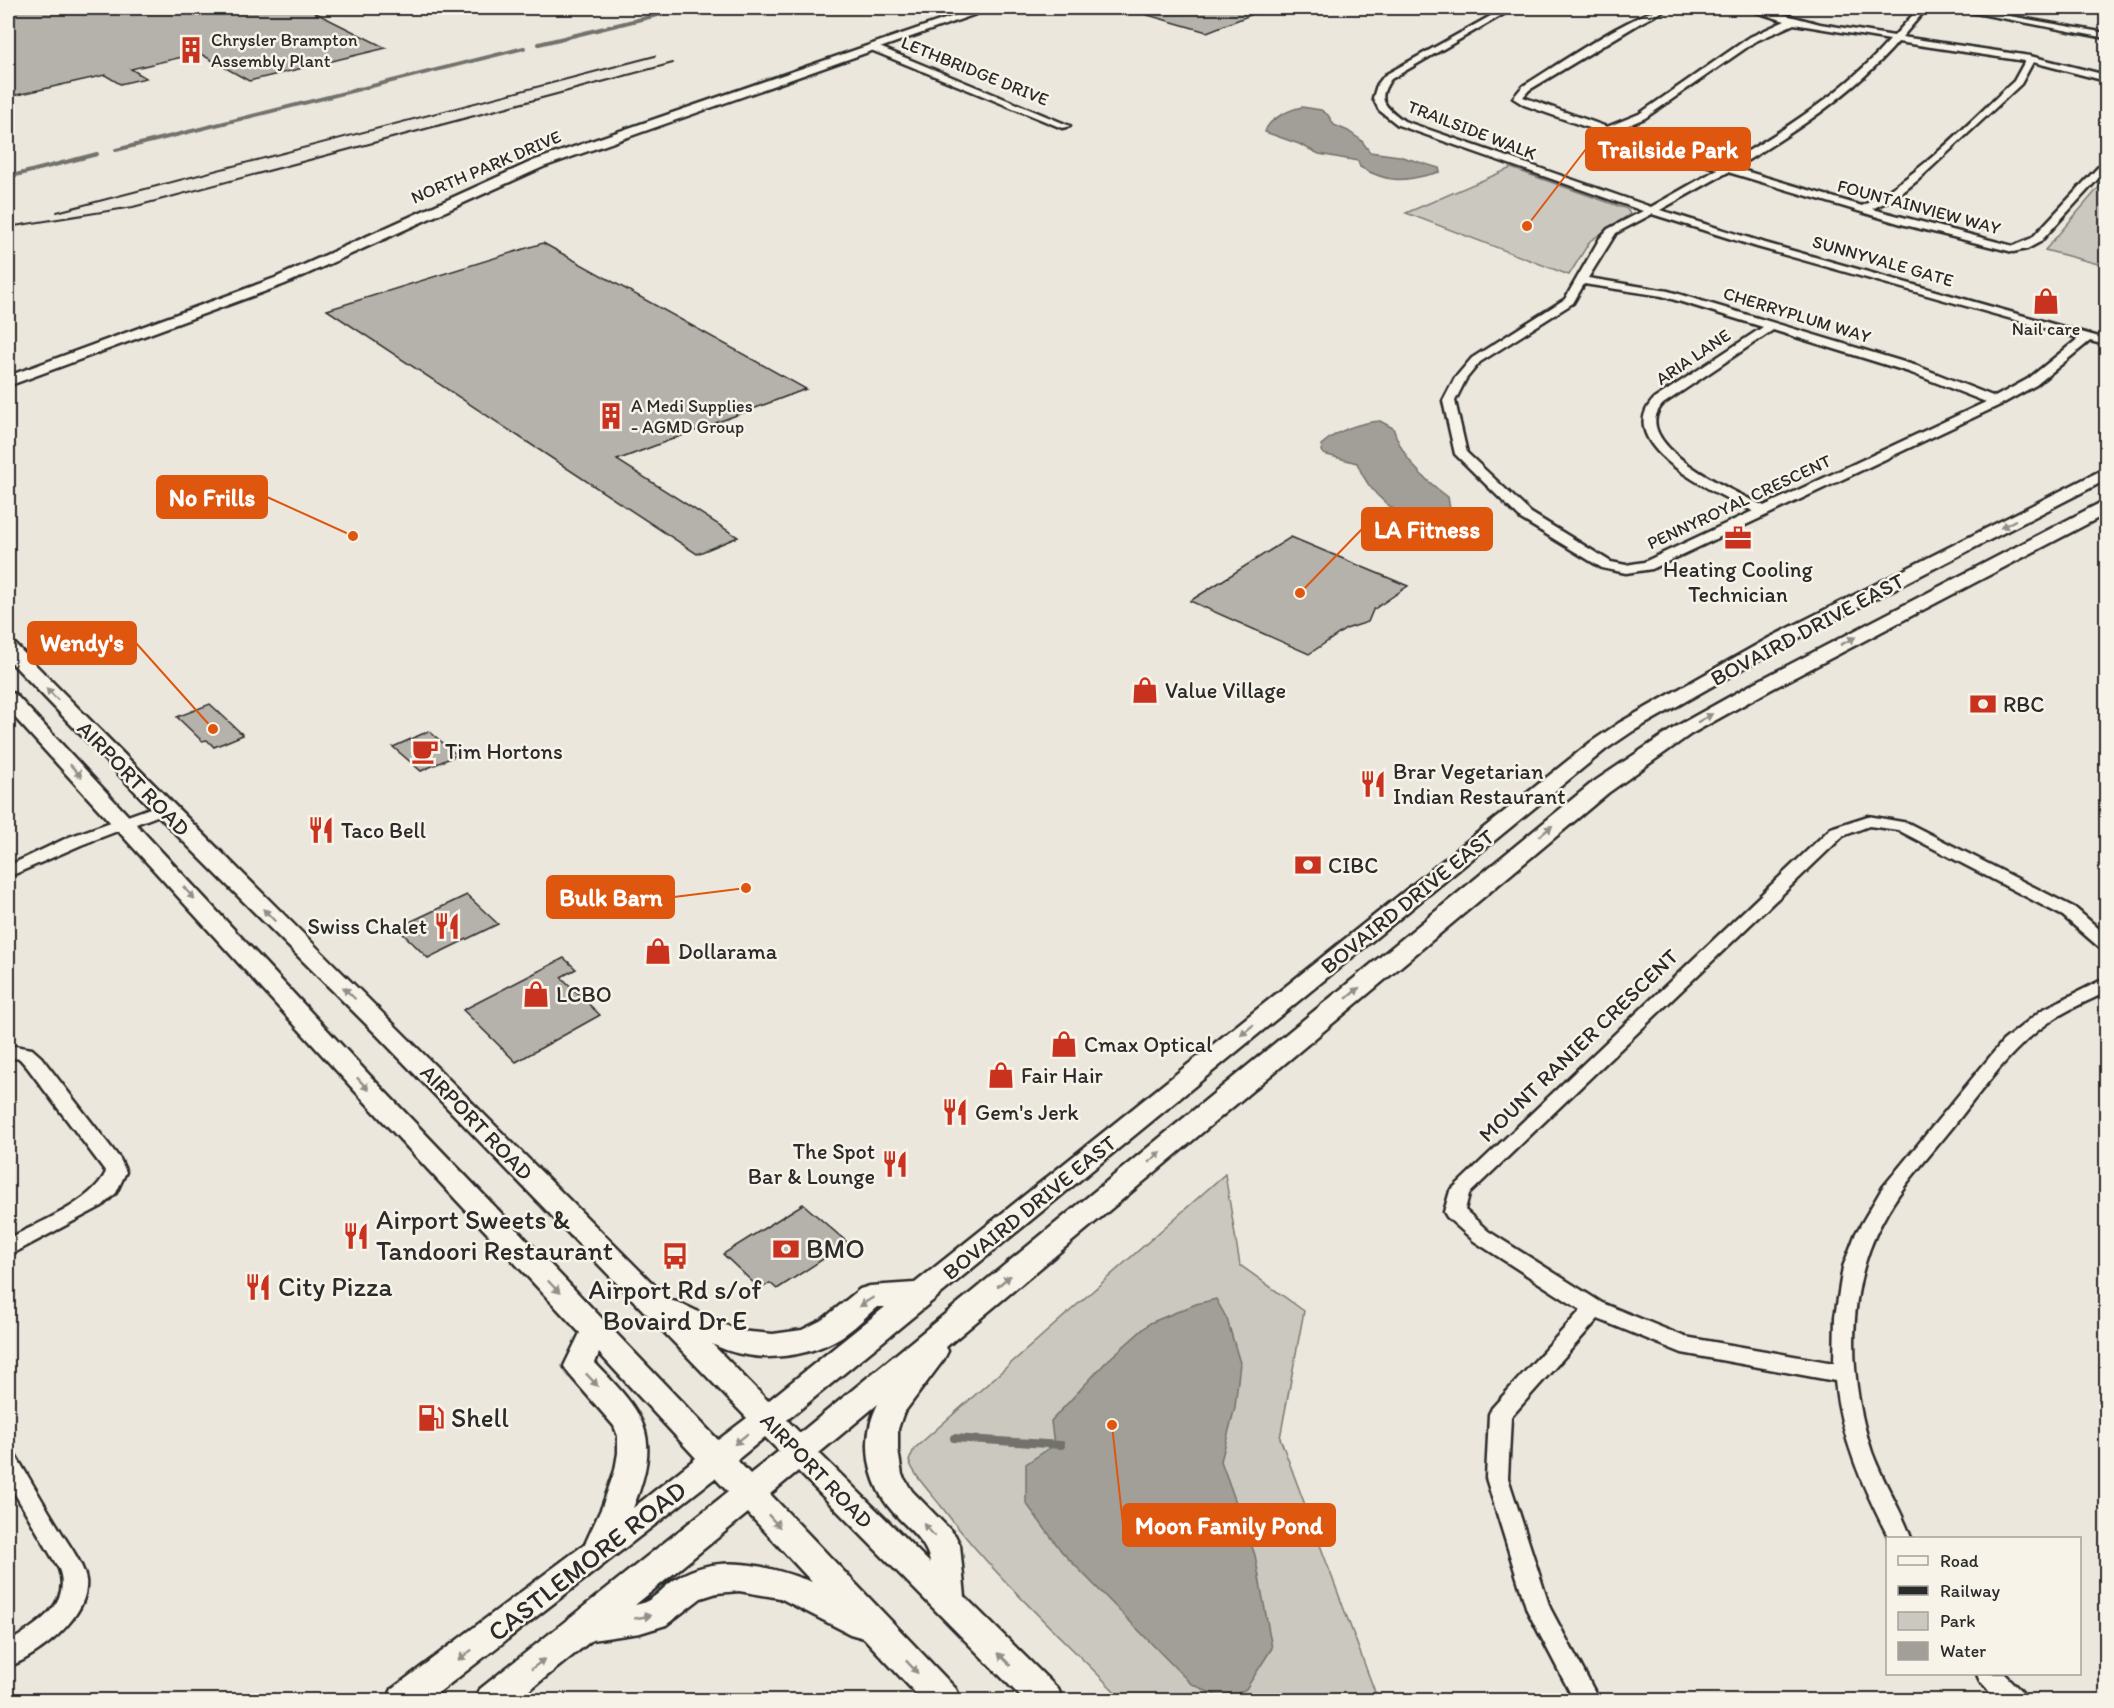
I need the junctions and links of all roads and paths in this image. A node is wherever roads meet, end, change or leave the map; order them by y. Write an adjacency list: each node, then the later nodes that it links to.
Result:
1 (987, 8): 10 (main road, NORTH PARK DRIVE)
2 (1510, 8): 18 (street, TRAILSIDE WALK)
3 (1665, 8): 14 (street, FOUNTAINVIEW WAY)
4 (1753, 8): 7 (street)
5 (1923, 8): 9 (street, PENNYROYAL CRESCENT)
6 (1953, 8): 8 (street)
7 (1793, 21): 9 (street); 14 (street)
8 (2106, 36)
9 (1894, 39): 11 (street); 16 (street, PENNYROYAL CRESCENT)
10 (874, 48): 13 (street, LETHBRIDGE DRIVE); 23 (main road, NORTH PARK DRIVE)
11 (2030, 59): 12 (street); 17 (street)
12 (2106, 78)
13 (1065, 126)
14 (1606, 131): 16 (street, FOUNTAINVIEW WAY)
15 (2106, 165): 17 (street, FOUNTAINVIEW WAY)
16 (1728, 169): 17 (street, FOUNTAINVIEW WAY); 18 (street, PENNYROYAL CRESCENT)
17 (1863, 210)
18 (1651, 211): 19 (street, PENNYROYAL CRESCENT); 21 (street, SUNNYVALE GATE)
19 (1582, 280): 20 (street, CHERRYPLUM WAY); 27 (street, PENNYROYAL CRESCENT)
20 (1773, 326): 24 (street, CHERRYPLUM WAY); 27 (street, ARIA LANE)
21 (2088, 337): 22 (street, SUNNYVALE GATE); 24 (street, PENNYROYAL CRESCENT)
22 (2106, 342)
23 (8, 381)
24 (1996, 402): 27 (street, PENNYROYAL CRESCENT)
25 (2106, 472): 28 (main road, BOVAIRD DRIVE EAST, one-way to 28)
26 (2106, 507): 30 (main road, BOVAIRD DRIVE EAST, one-way to 26)
27 (1764, 511)
28 (1776, 642): 30 (main road); 39 (main road, BOVAIRD DRIVE EAST, one-way to 39)
29 (8, 648): 32 (main road, AIRPORT ROAD, one-way to 29)
30 (1796, 668): 42 (main road, BOVAIRD DRIVE EAST, one-way to 30)
31 (8, 698): 33 (main road, AIRPORT ROAD, one-way to 33)
32 (164, 808): 33 (street); 40 (main road, AIRPORT ROAD, one-way to 32)
33 (124, 823): 34 (street); 43 (main road, AIRPORT ROAD, one-way to 43)
34 (8, 872)
35 (2106, 944): 41 (street, MOUNT RANIER CRESCENT)
36 (2106, 985): 44 (street)
37 (8, 1051): 38 (street)
38 (8, 1248)
39 (922, 1293): 40 (main road, one-way to 40); 45 (main road, BOVAIRD DRIVE EAST)
40 (655, 1304): 45 (main road, AIRPORT ROAD)
41 (1595, 1309): 44 (street, MOUNT RANIER CRESCENT); 61 (street)
42 (959, 1318): 46 (main road, BOVAIRD DRIVE EAST); 52 (main road, one-way to 42)
43 (595, 1331): 47 (main road, AIRPORT ROAD); 51 (main road, one-way to 51)
44 (1845, 1374): 50 (street)
45 (767, 1419): 46 (main road, AIRPORT ROAD); 47 (main road, CASTLEMORE ROAD, one-way to 47)
46 (799, 1452): 49 (main road, CASTLEMORE ROAD); 52 (main road, AIRPORT ROAD)
47 (716, 1459): 49 (main road, AIRPORT ROAD); 51 (main road, CASTLEMORE ROAD)
48 (8, 1463): 55 (street)
49 (749, 1494): 53 (main road, CASTLEMORE ROAD); 54 (main road, AIRPORT ROAD, one-way to 54)
50 (1899, 1537)
51 (596, 1556): 57 (main road, CASTLEMORE ROAD, one-way to 57)
52 (949, 1603): 60 (main road, AIRPORT ROAD, one-way to 52)
53 (586, 1627): 54 (main road, one-way to 54); 58 (main road, CASTLEMORE ROAD, one-way to 53)
54 (881, 1634): 59 (main road, AIRPORT ROAD, one-way to 59)
55 (8, 1656)
56 (1990, 1675): 62 (street)
57 (404, 1701)
58 (492, 1701)
59 (944, 1701)
60 (1046, 1701)
61 (1587, 1701)
62 (2013, 1701)

